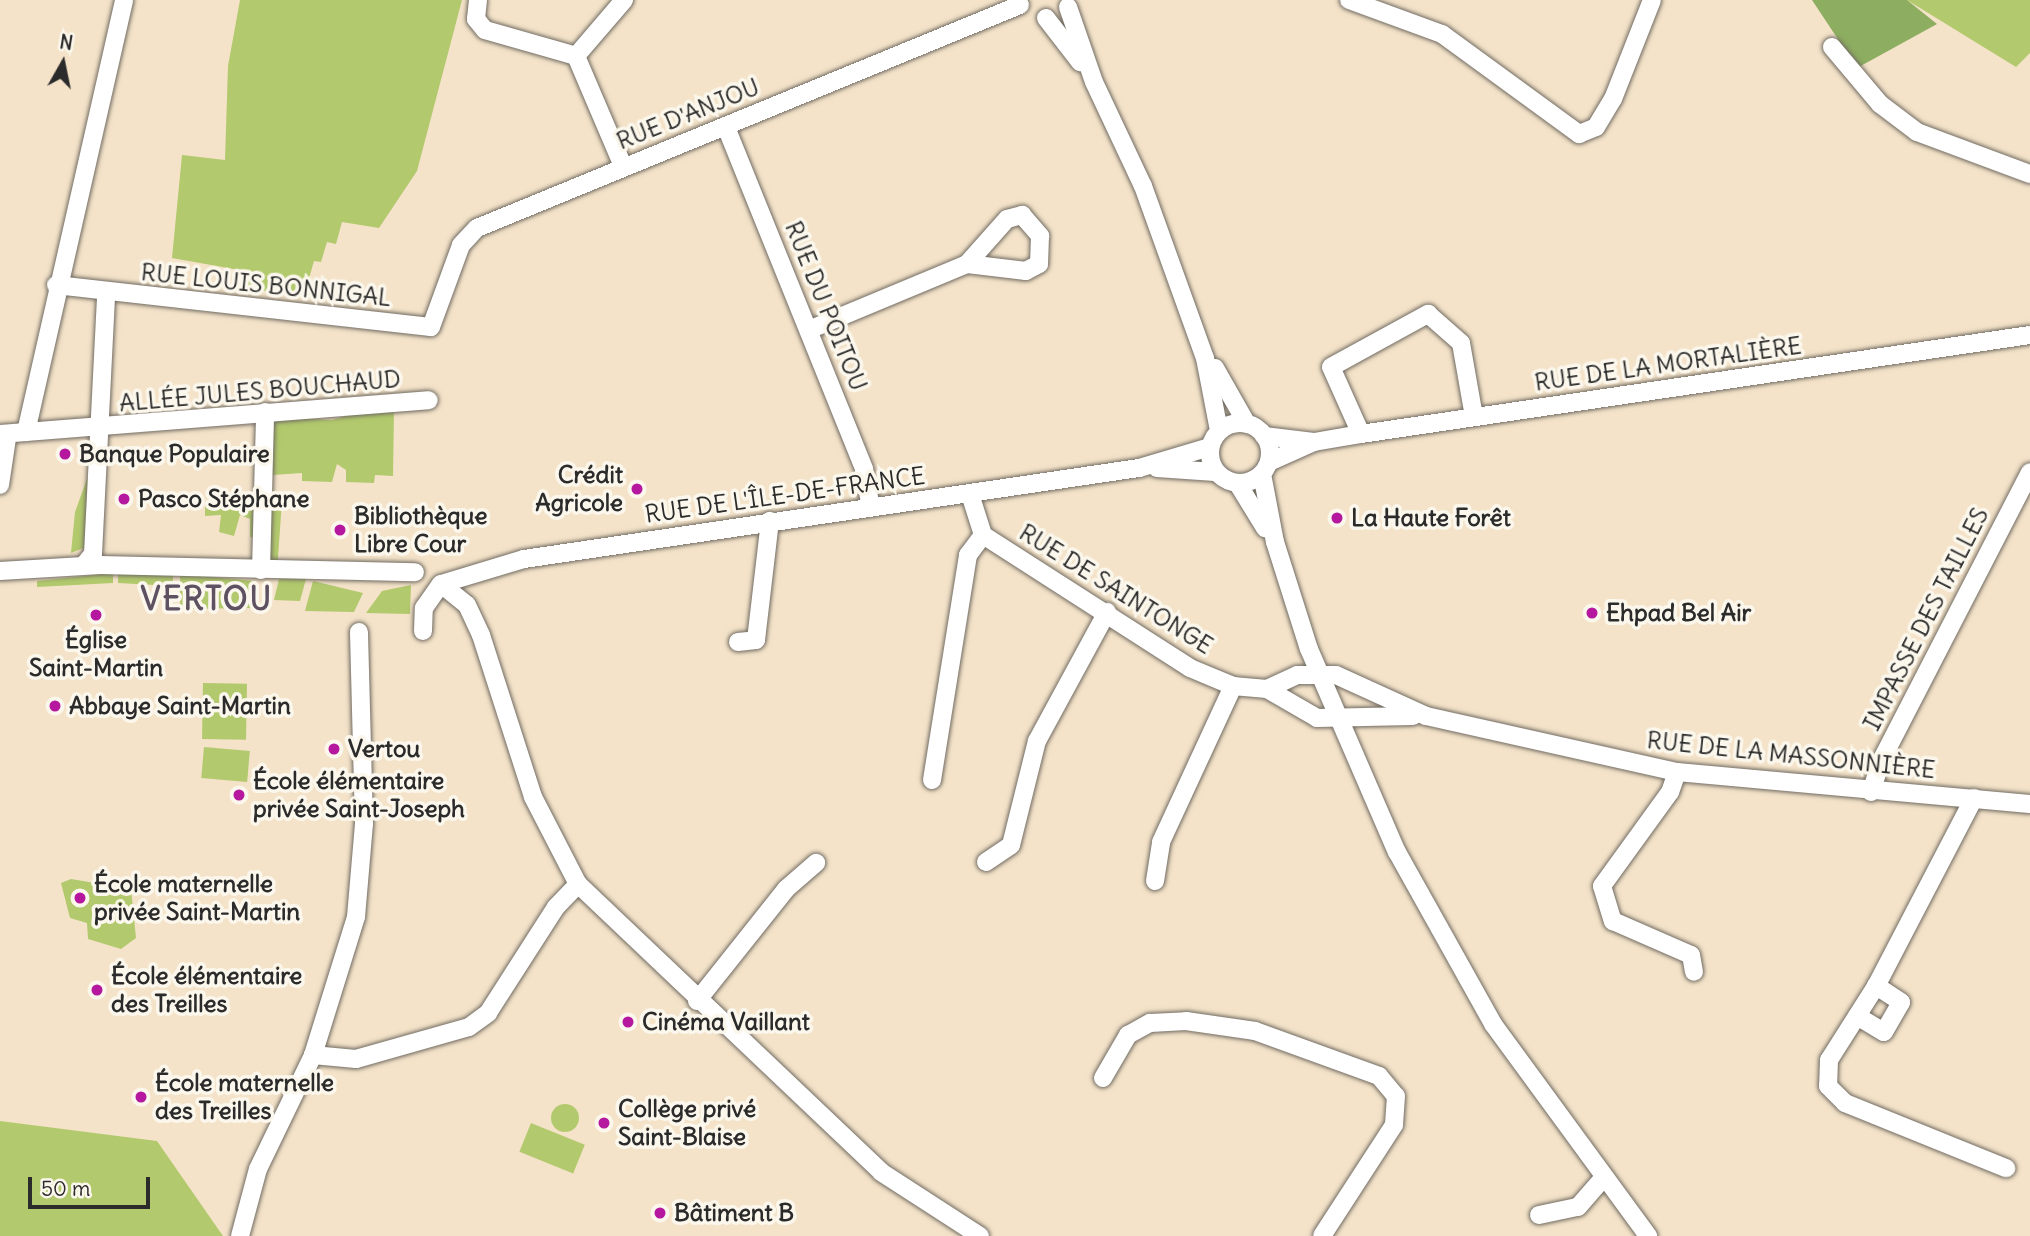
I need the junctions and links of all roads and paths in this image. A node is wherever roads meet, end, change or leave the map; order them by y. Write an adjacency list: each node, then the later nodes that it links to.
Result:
1 (124, 0): 16 (street)
2 (478, 0): 10 (street)
3 (624, 0): 10 (street)
4 (1349, 0): 5 (street)
5 (1652, 0)
6 (1019, 3): 8 (street); 12 (street, RUE D'ANJOU)
7 (1070, 3): 8 (street); 11 (street)
8 (1046, 18): 11 (street)
9 (1832, 47): 14 (street)
10 (576, 56): 13 (street)
11 (1094, 82): 21 (street)
12 (726, 127): 13 (street, RUE D'ANJOU); 19 (street, RUE DU POITOU)
13 (623, 166): 18 (street, RUE D'ANJOU)
14 (2030, 174)
15 (967, 264): 19 (street)
16 (56, 285): 17 (street); 27 (street)
17 (106, 295): 18 (street, RUE LOUIS BONNIGAL); 26 (street, RUE LOUIS BONNIGAL)
18 (431, 327)
19 (811, 329): 41 (street, RUE DU POITOU)
20 (2030, 335): 24 (street, RUE DE LA MORTALIÈRE)
21 (1205, 358): 25 (street); 31 (street)
22 (429, 400): 23 (street, ALLÉE JULES BOUCHAUD)
23 (265, 412): 26 (street, ALLÉE JULES BOUCHAUD); 46 (street)
24 (1474, 417): 28 (street, RUE DE LA MORTALIÈRE); 28 (street)
25 (1247, 424): 30 (street); 31 (street)
26 (96, 430): 27 (street, ALLÉE JULES BOUCHAUD); 45 (street, RUE LOUIS BONNIGAL)
27 (26, 432): 29 (street, ALLÉE JULES BOUCHAUD)
28 (1361, 434): 32 (street, RUE DE LA MORTALIÈRE)
29 (4, 436): 38 (street)
30 (1264, 436): 32 (street, RUE DE LA MORTALIÈRE); 34 (street)
31 (1214, 439): 33 (street, RUE DE L'ÎLE-DE-FRANCE); 35 (street)
32 (1314, 442): 34 (street, RUE DE LA MORTALIÈRE)
33 (1139, 468): 35 (street, RUE DE L'ÎLE-DE-FRANCE); 40 (street, RUE DE L'ÎLE-DE-FRANCE)
34 (1266, 468): 37 (street); 44 (street)
35 (1215, 472): 37 (street)
36 (2030, 472): 39 (street, IMPASSE DES TAILLES)
37 (1238, 484): 44 (street)
38 (0, 485)
39 (2025, 492): 61 (street, IMPASSE DES TAILLES)
40 (970, 494): 41 (street, RUE DE L'ÎLE-DE-FRANCE); 43 (street, RUE DE SAINTONGE)
41 (871, 507): 42 (street, RUE DE L'ÎLE-DE-FRANCE)
42 (770, 521): 49 (street, RUE DE L'ÎLE-DE-FRANCE); 53 (street)
43 (983, 536): 50 (street, RUE DE SAINTONGE); 60 (street)
44 (1275, 542): 54 (street)
45 (84, 565): 46 (street); 47 (street)
46 (261, 569): 48 (street)
47 (0, 571)
48 (415, 572)
49 (441, 584): 51 (street); 67 (street)
50 (1107, 612): 55 (street, RUE DE SAINTONGE); 64 (street)
51 (423, 631)
52 (359, 632): 72 (street)
53 (738, 642)
54 (1317, 672): 56 (street, RUE DE SAINTONGE); 57 (street, RUE DE LA MASSONNIÈRE); 58 (street)
55 (1233, 686): 56 (street, RUE DE SAINTONGE); 66 (street)
56 (1267, 689): 58 (street, RUE DE SAINTONGE)
57 (1426, 716): 58 (street, RUE DE LA MASSONNIÈRE); 59 (street, RUE DE LA MASSONNIÈRE)
58 (1337, 719): 75 (street)
59 (1677, 772): 61 (street, RUE DE LA MASSONNIÈRE); 68 (street)
60 (932, 780)
61 (1871, 792): 62 (street, RUE DE LA MASSONNIÈRE)
62 (1974, 798): 63 (street, RUE DE LA MASSONNIÈRE); 69 (street)
63 (2030, 804)
64 (986, 862)
65 (816, 863): 70 (street)
66 (1155, 881)
67 (578, 884): 70 (street); 72 (street)
68 (1694, 972)
69 (1876, 986): 71 (street); 71 (street)
70 (697, 1001): 78 (street)
71 (1857, 1016): 74 (street)
72 (313, 1055): 77 (street)
73 (1103, 1078): 79 (street)
74 (2006, 1168)
75 (1603, 1178): 76 (street); 80 (street)
76 (1539, 1215)
77 (240, 1236)
78 (980, 1236)
79 (1322, 1236)
80 (1648, 1236)

